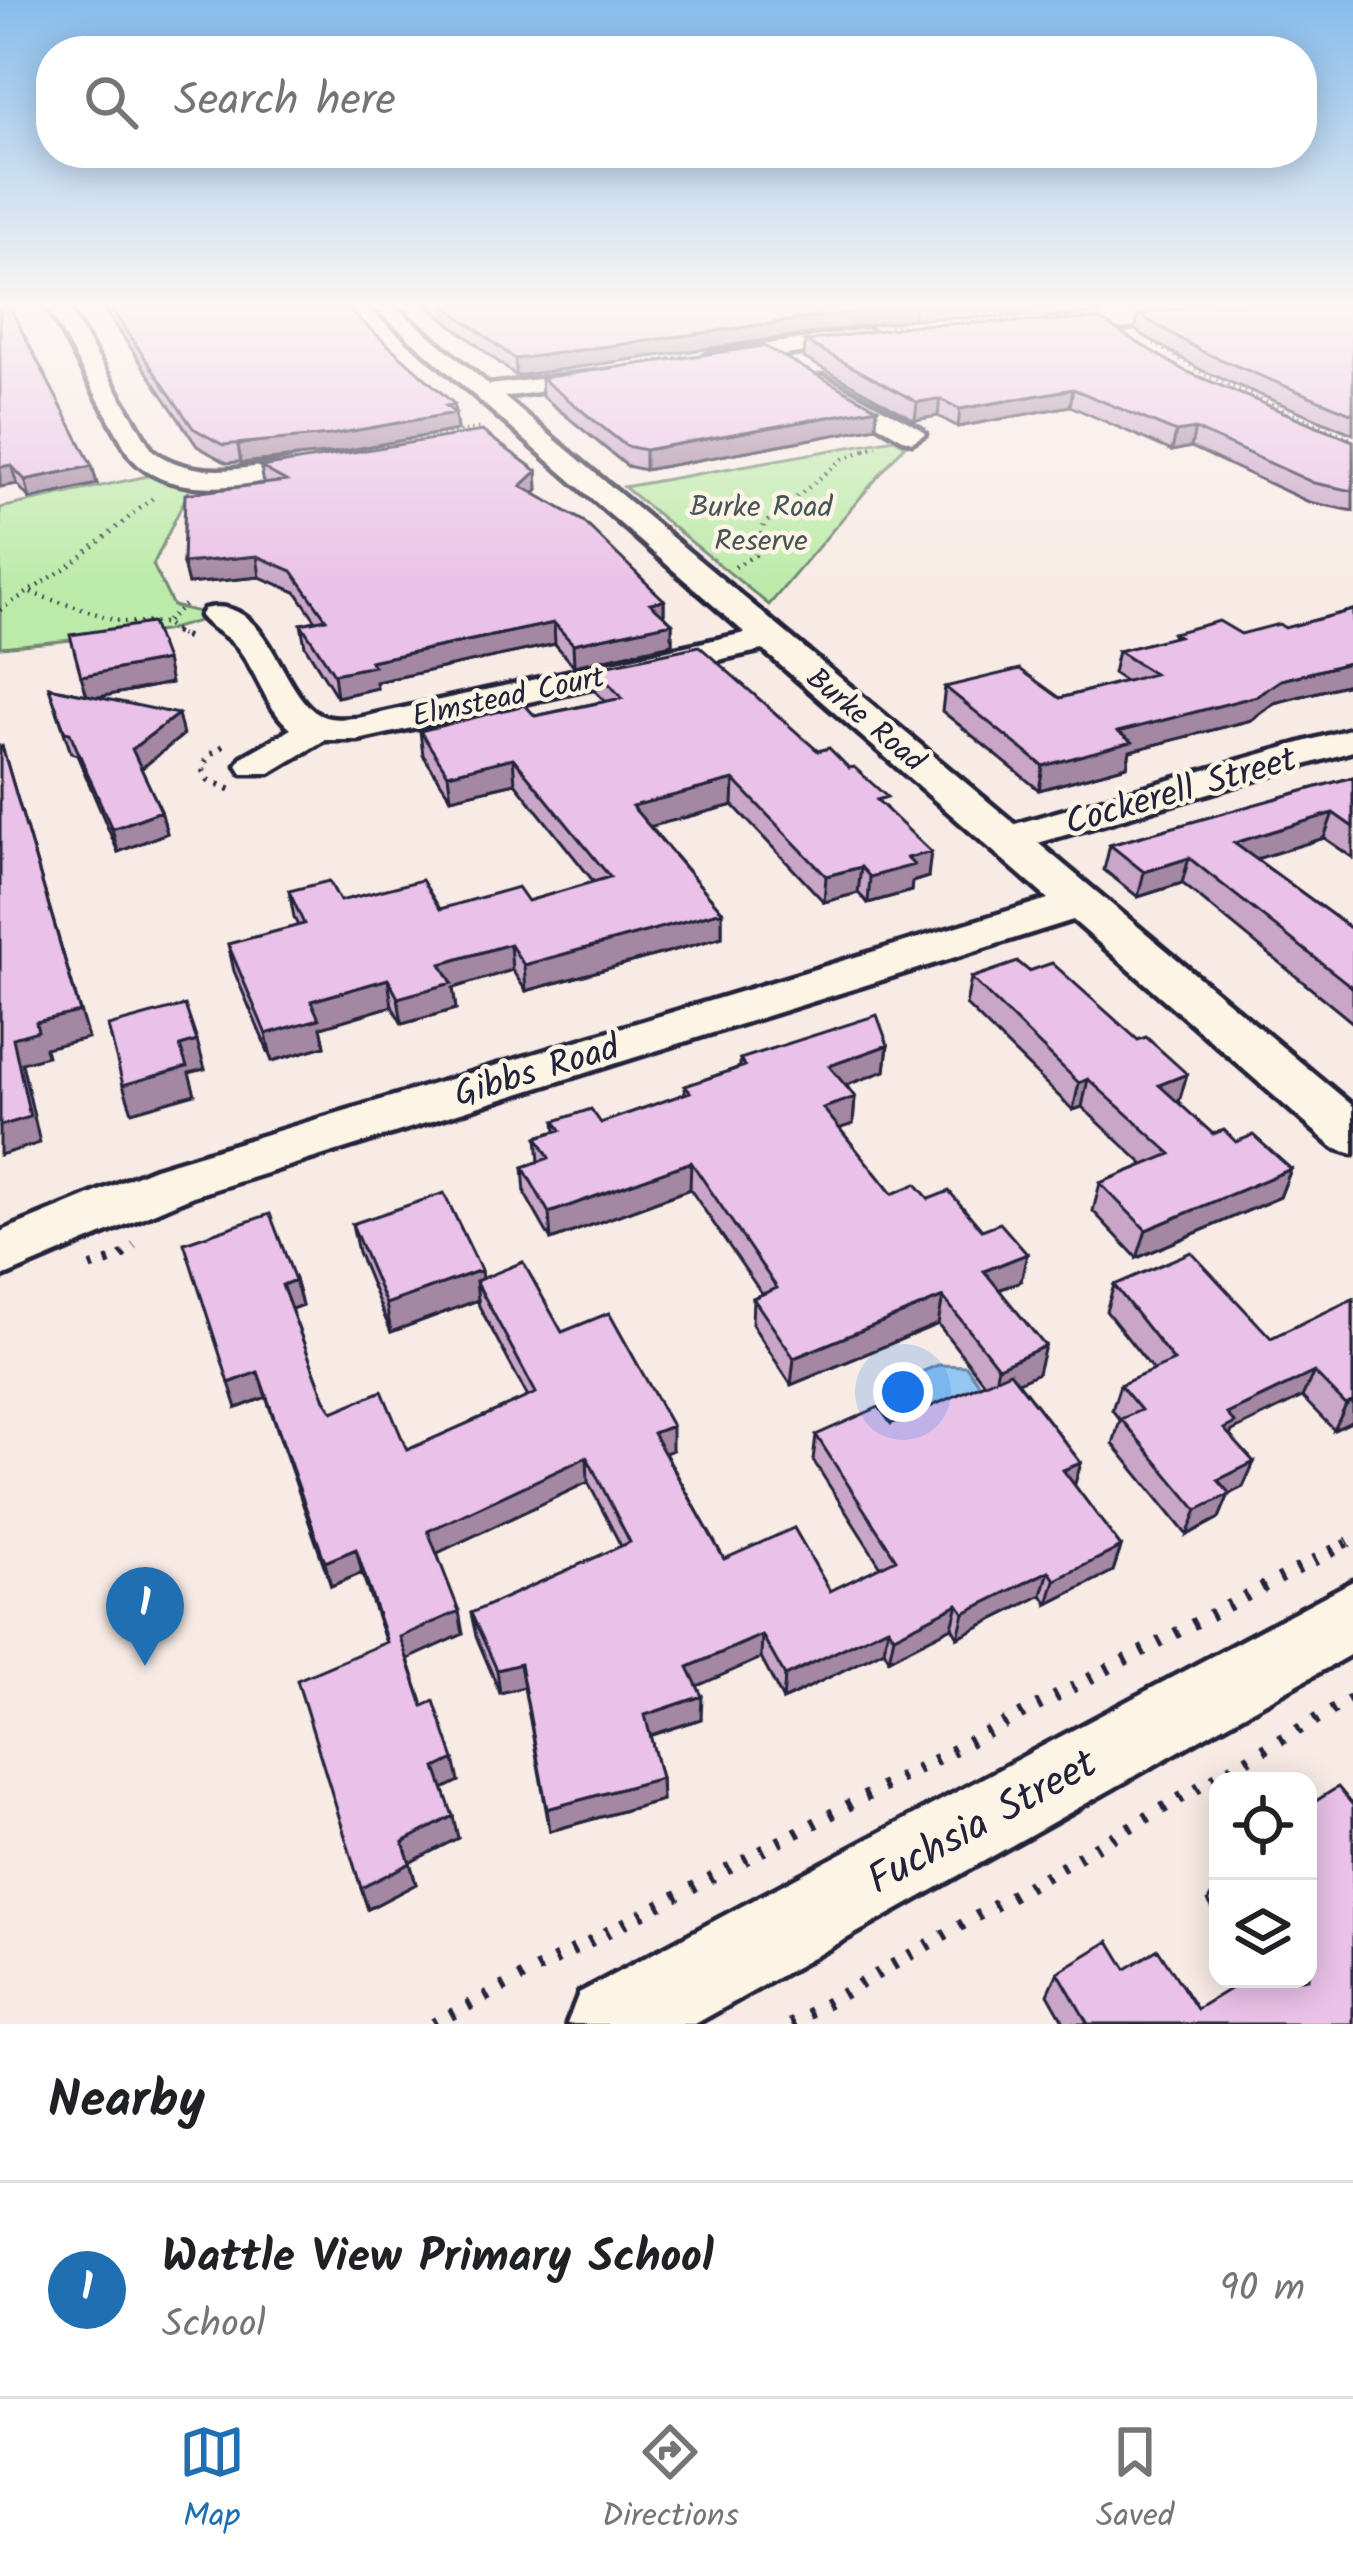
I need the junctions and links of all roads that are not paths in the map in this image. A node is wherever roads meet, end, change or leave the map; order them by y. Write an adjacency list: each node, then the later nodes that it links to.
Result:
1 (110, 398): 5 (street)
2 (487, 398): 7 (street, Burke Road)
3 (850, 398): 4 (street)
4 (913, 434)
5 (372, 449)
6 (216, 616): 8 (street)
7 (770, 638): 8 (street, Elmstead Court); 11 (street, Burke Road)
8 (315, 730): 10 (street, Elmstead Court)
9 (1353, 739): 11 (street, Cockerell Street)
10 (256, 765)
11 (1008, 839): 12 (street, Burke Road)
12 (1080, 903): 13 (street, Burke Road); 14 (street, Gibbs Road)
13 (1353, 1135)
14 (0, 1256)
15 (1353, 1615): 16 (street, Fuchsia Street)
16 (610, 2024)

